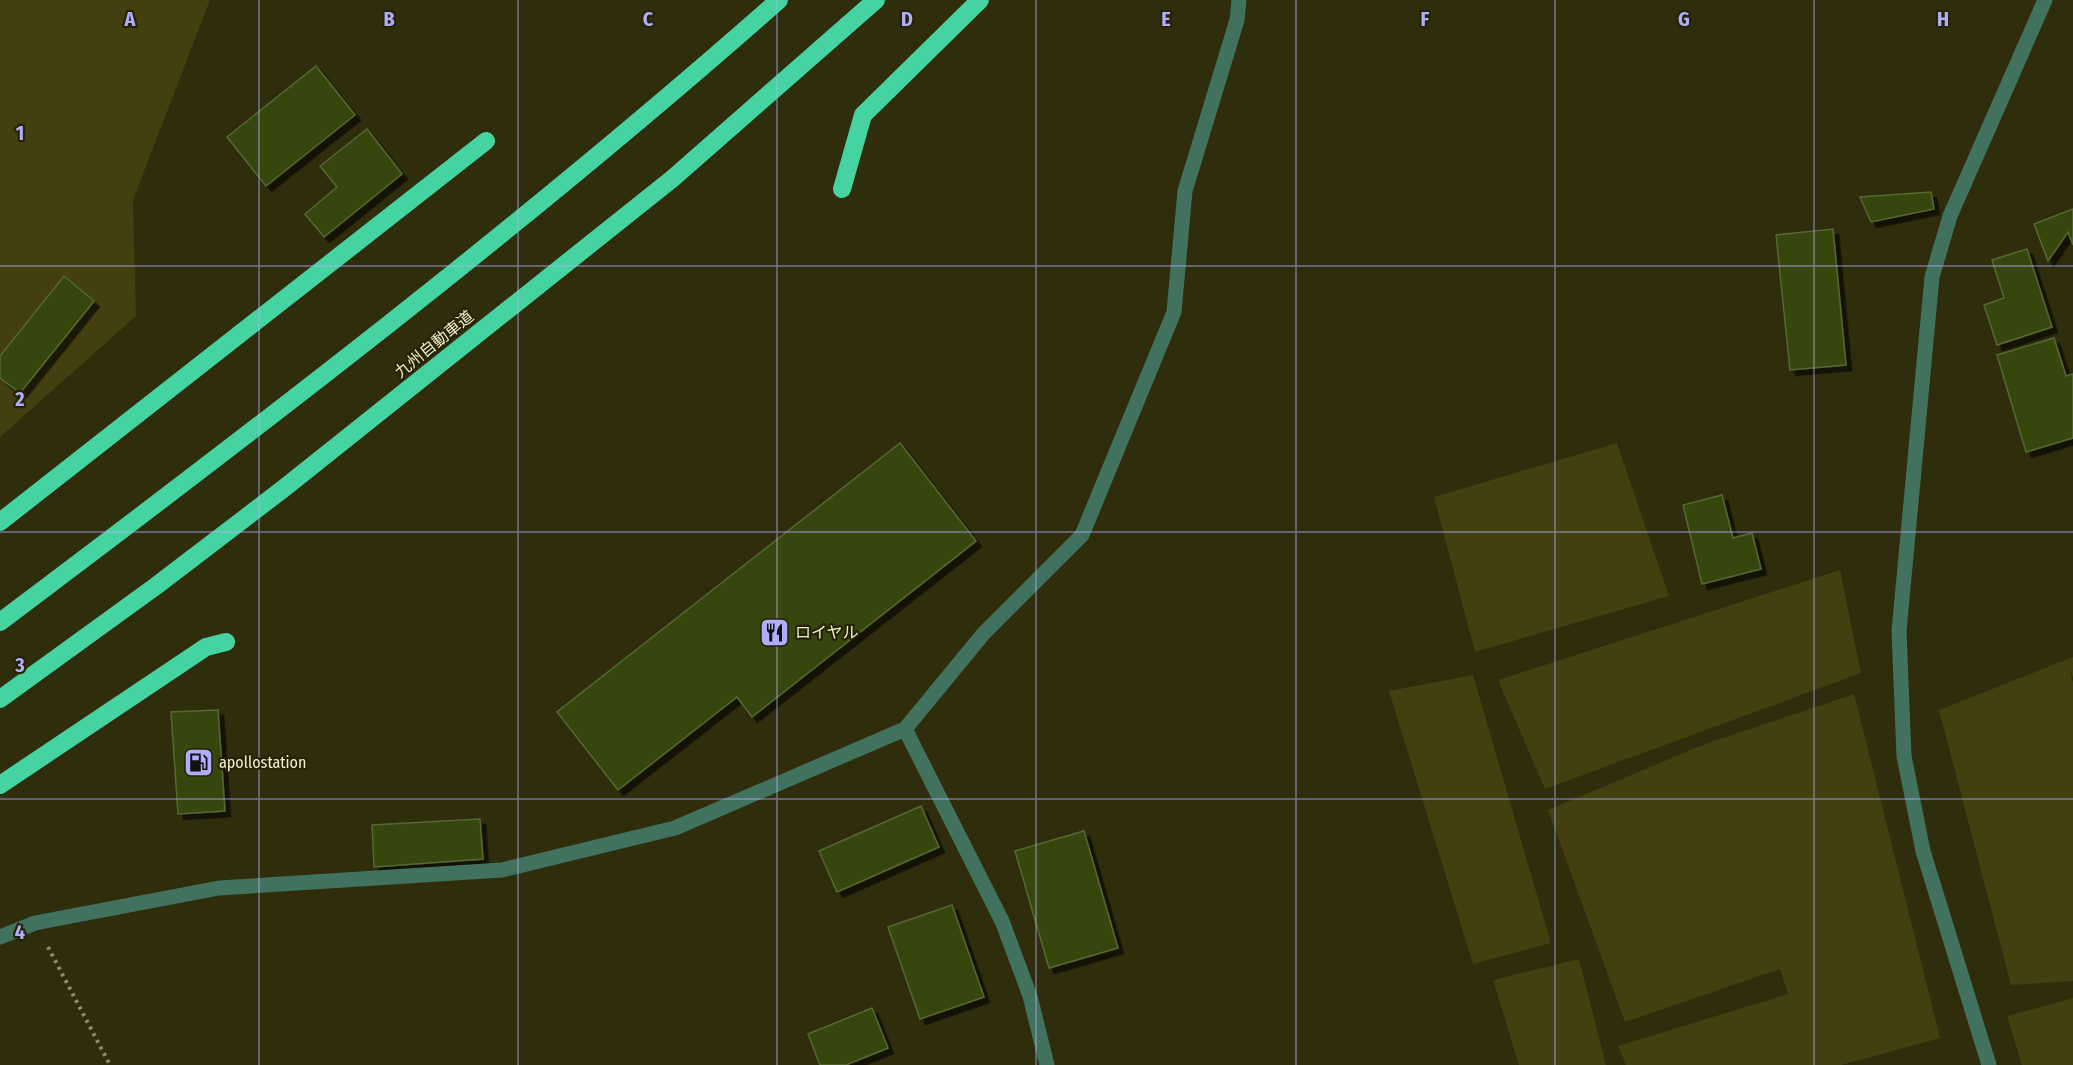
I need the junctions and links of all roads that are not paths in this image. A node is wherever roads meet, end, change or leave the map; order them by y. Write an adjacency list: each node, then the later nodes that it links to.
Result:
1 (779, 0): 9 (highway)
2 (876, 0): 11 (highway, 九州自動車道)
3 (980, 0): 7 (highway)
4 (1239, 0): 12 (street)
5 (2045, 0): 16 (street)
6 (486, 141): 8 (highway)
7 (842, 189)
8 (0, 522)
9 (0, 622)
10 (226, 642): 13 (highway)
11 (0, 699)
12 (905, 729): 14 (street); 15 (street)
13 (0, 785)
14 (0, 937)
15 (1047, 1065)
16 (1989, 1065)

